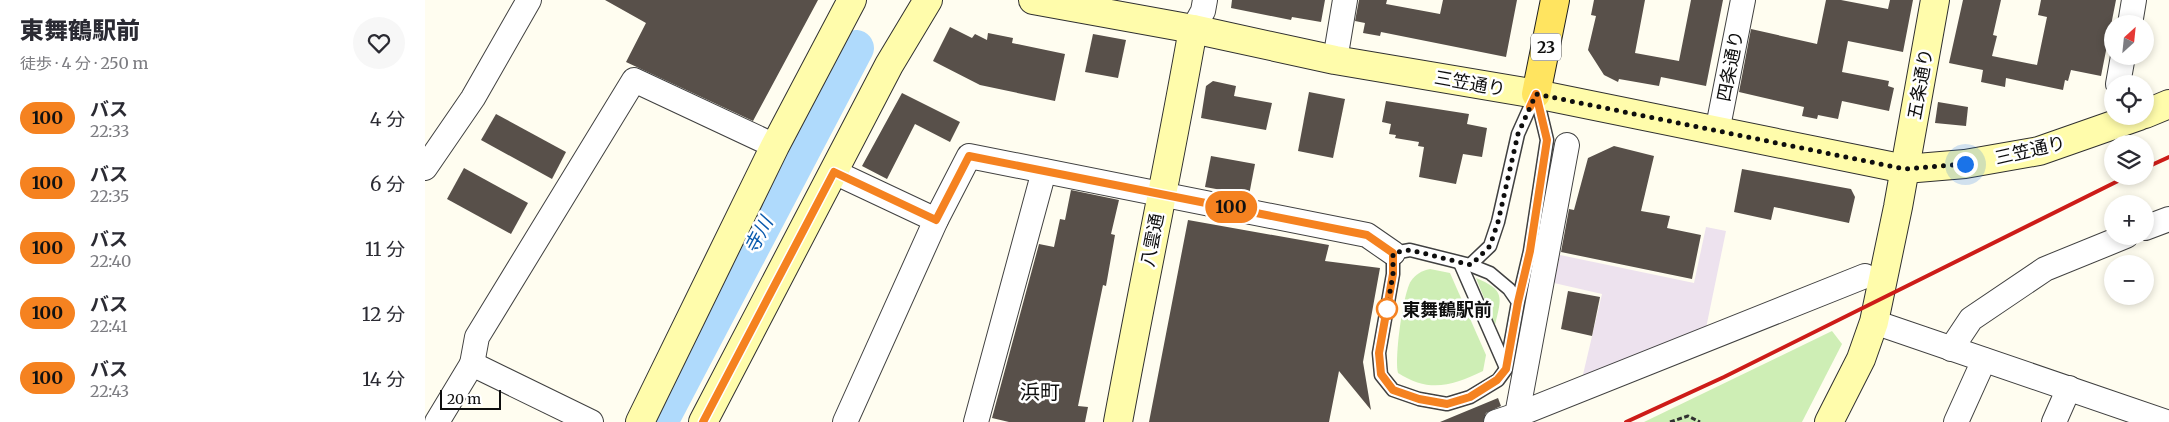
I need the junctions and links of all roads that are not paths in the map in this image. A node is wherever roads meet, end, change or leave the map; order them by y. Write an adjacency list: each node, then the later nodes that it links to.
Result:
1 (529, 0): 21 (street)
2 (853, 0): 20 (street)
3 (928, 0): 24 (street)
4 (1033, 0): 12 (street, 三笠通り)
5 (1205, 0): 12 (street)
6 (1345, 0): 13 (street)
7 (1555, 0): 14 (main road, 23)
8 (1743, 0): 18 (street, 四条通り)
9 (1935, 0): 22 (street, 五条通り)
10 (2134, 0): 11 (street)
11 (2131, 15)
12 (1193, 29): 13 (street, 三笠通り); 25 (street, 八雲通)
13 (1335, 60): 14 (street, 三笠通り)
14 (1536, 94): 18 (street, 三笠通り); 31 (lane); 33 (lane)
15 (2169, 104): 16 (street)
16 (2154, 110)
17 (2104, 123): 22 (street, 三笠通り)
18 (1717, 132): 22 (street, 三笠通り)
19 (1567, 144): 40 (street)
20 (775, 146): 37 (street); 43 (street)
21 (425, 168)
22 (1905, 169): 34 (street, 五条通り)
23 (1044, 171): 25 (street); 27 (street); 46 (street)
24 (834, 172): 27 (street); 44 (street)
25 (1161, 193): 30 (street); 47 (street, 八雲通)
26 (2169, 219): 28 (street)
27 (936, 220): 45 (street)
28 (2154, 225)
29 (2104, 245): 35 (street)
30 (1393, 253): 31 (lane); 38 (lane)
31 (1465, 264): 33 (lane); 38 (lane)
32 (1865, 276): 40 (street)
33 (1518, 302): 38 (lane)
34 (1874, 322): 35 (street); 48 (street, 五条通り)
35 (1951, 349): 36 (street)
36 (1984, 360): 39 (street); 49 (street)
37 (472, 364): 41 (street); 42 (street)
38 (1506, 369)
39 (2069, 388): 50 (street); 51 (street)
40 (1507, 418)
41 (437, 422)
42 (591, 422)
43 (640, 422)
44 (703, 422)
45 (845, 422)
46 (976, 422)
47 (1118, 422)
48 (1829, 422)
49 (1956, 422)
50 (2053, 422)
51 (2166, 422)

